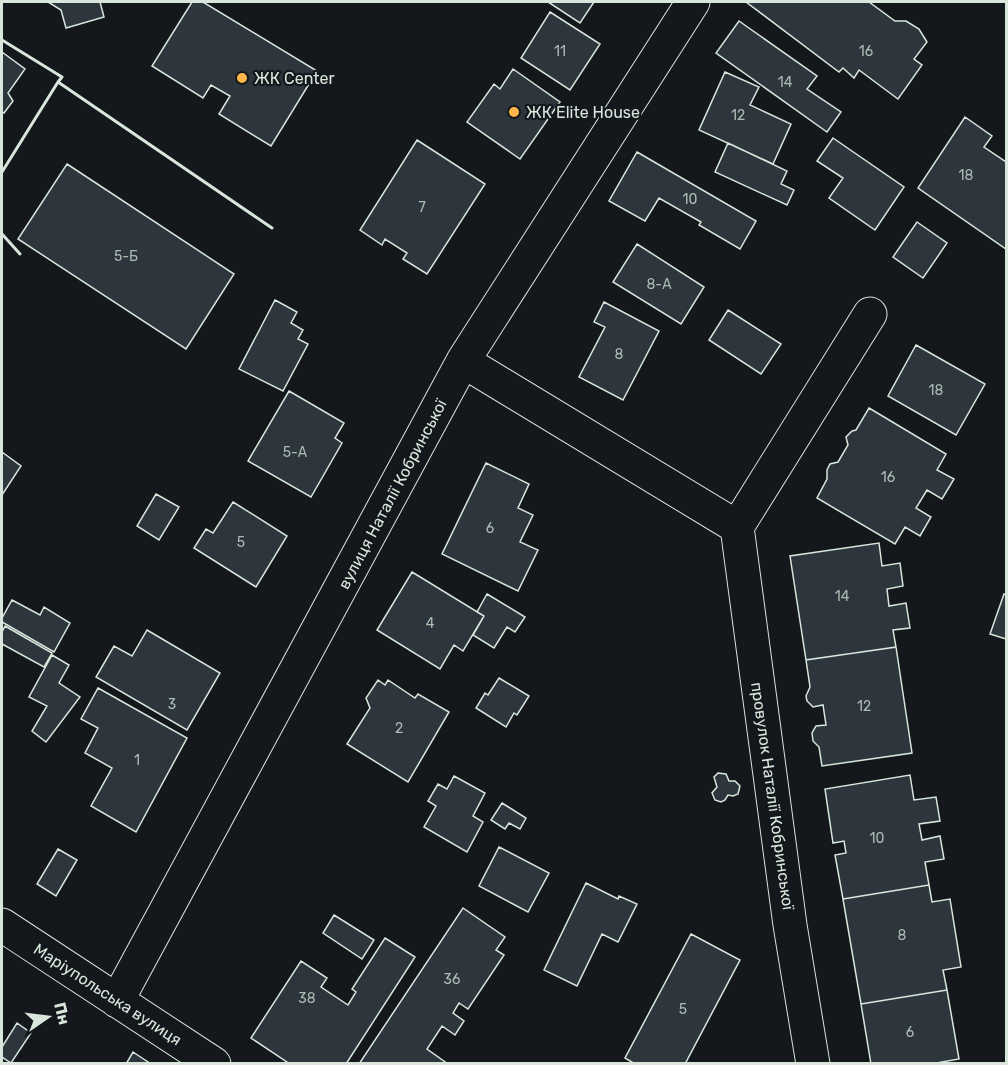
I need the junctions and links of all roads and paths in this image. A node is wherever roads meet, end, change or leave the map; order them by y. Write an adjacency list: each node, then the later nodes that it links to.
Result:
1 (693, 2): 3 (street, вулиця Наталії Кобринської)
2 (870, 314): 4 (street)
3 (463, 362): 4 (street); 6 (street, вулиця Наталії Кобринської)
4 (737, 527): 8 (street, провулок Наталії Кобринської)
5 (2, 925): 6 (street, Маріупольська вулиця)
6 (117, 1001): 7 (street, Маріупольська вулиця)
7 (214, 1064)
8 (813, 1064)

